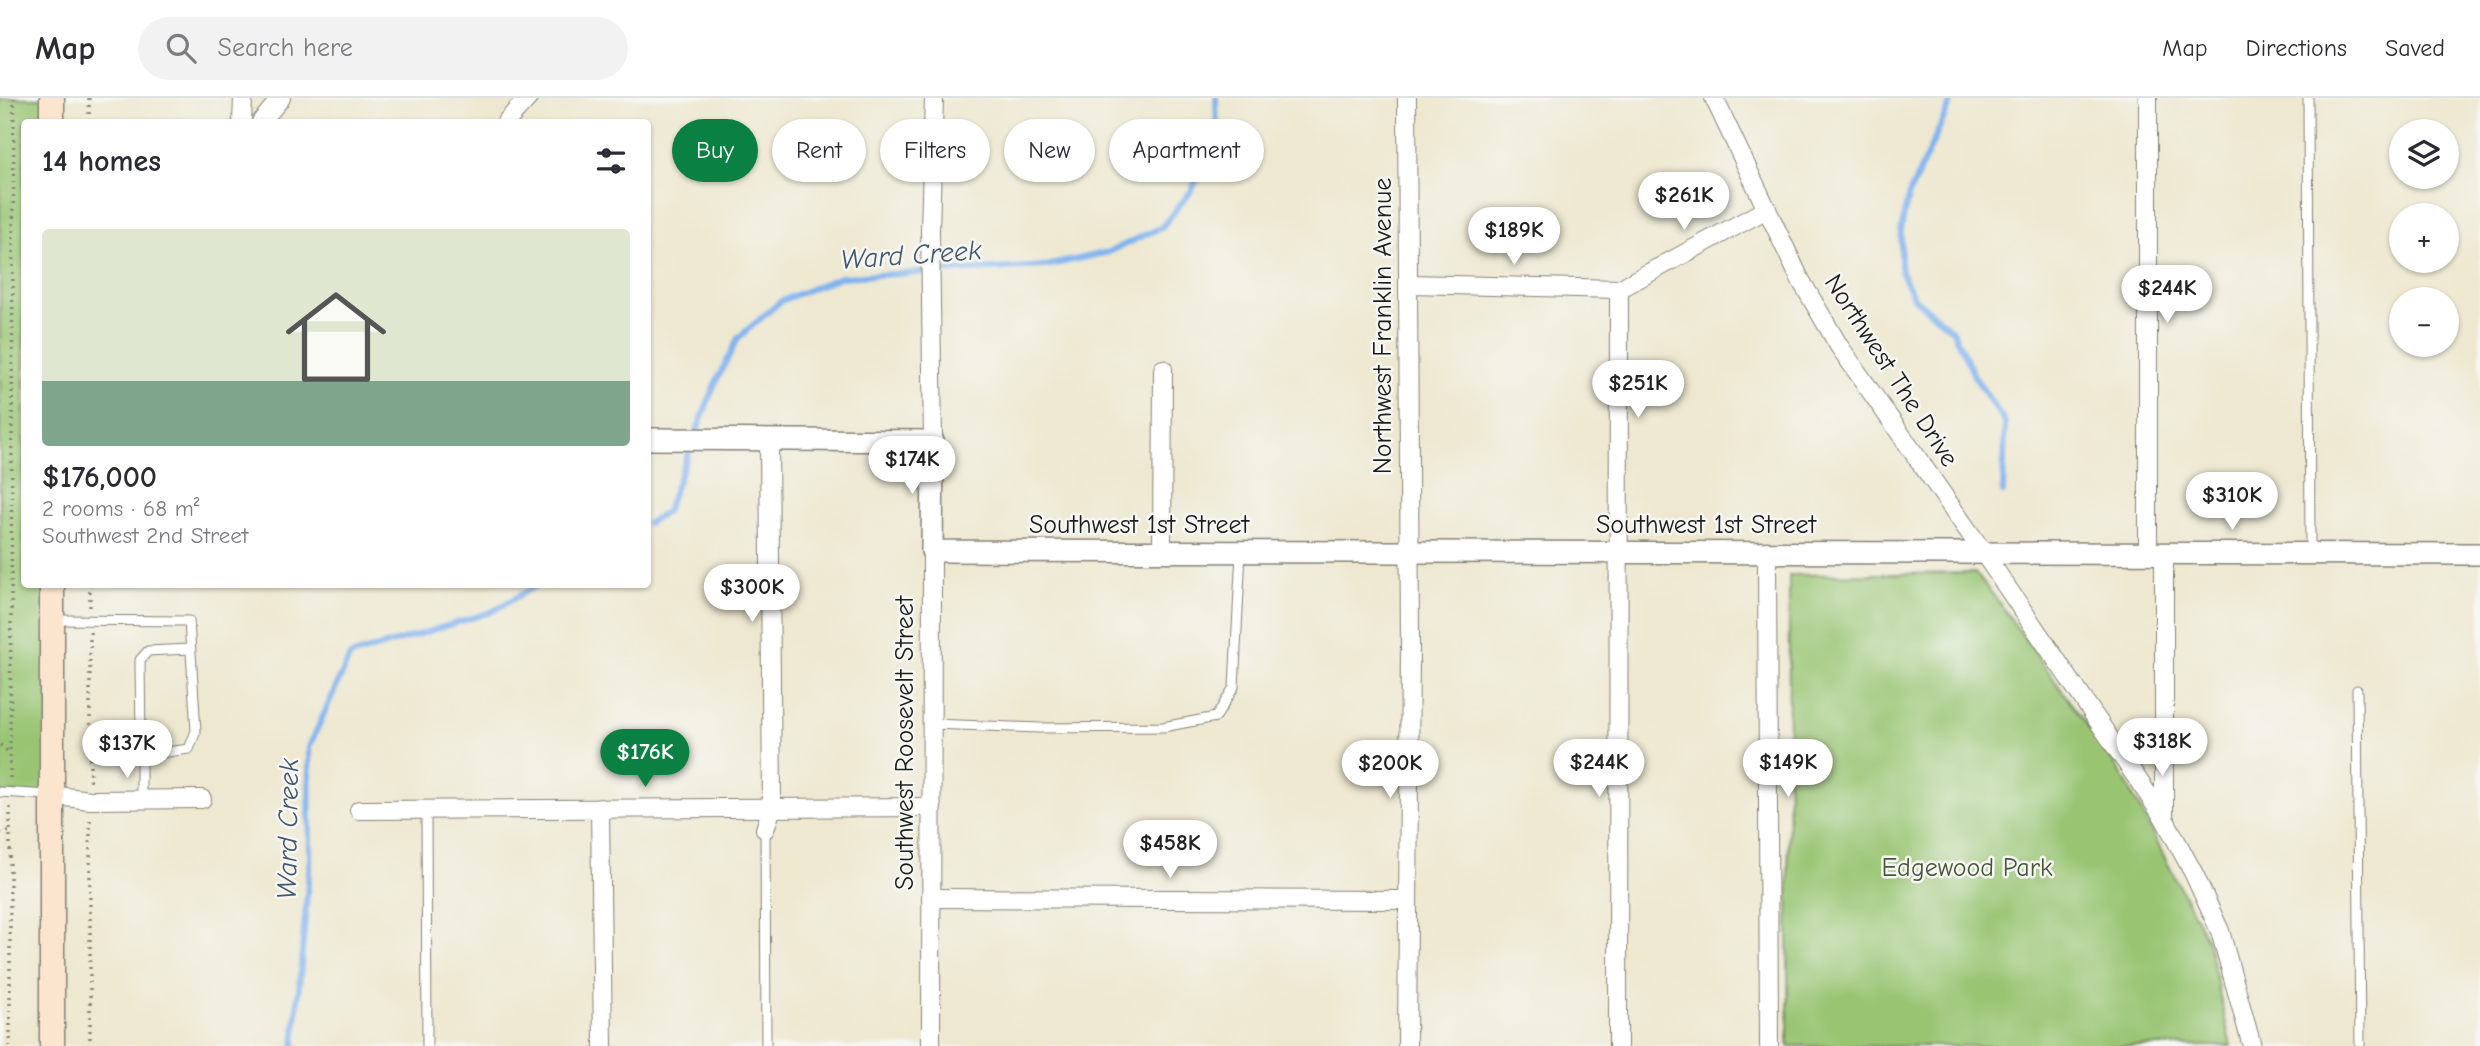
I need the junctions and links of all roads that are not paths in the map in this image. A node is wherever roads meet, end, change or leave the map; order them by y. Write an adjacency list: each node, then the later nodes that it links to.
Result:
1 (51, 98): 10 (main road)
2 (243, 98): 11 (street)
3 (281, 98): 12 (street)
4 (528, 98): 13 (street)
5 (934, 98): 20 (street)
6 (1408, 98): 15 (street, Northwest Franklin Avenue)
7 (1714, 98): 14 (street, Northwest The Drive)
8 (2148, 98): 27 (street)
9 (2308, 98): 28 (lane)
10 (52, 119)
11 (242, 119)
12 (264, 119)
13 (509, 119)
14 (1767, 209): 16 (street); 26 (street, Northwest The Drive)
15 (1409, 284): 16 (street); 29 (street, Northwest Franklin Avenue)
16 (1619, 289): 25 (street)
17 (1163, 369): 22 (street)
18 (651, 439): 19 (street)
19 (769, 441): 20 (street); 43 (street)
20 (933, 441): 21 (street, Southwest Roosevelt Street)
21 (932, 551): 22 (street, Southwest 1st Street); 35 (street, Southwest Roosevelt Street)
22 (1162, 551): 24 (street, Southwest 1st Street)
23 (1768, 551): 25 (street, Southwest 1st Street); 26 (street, Southwest 1st Street); 57 (street)
24 (1241, 552): 29 (street, Southwest 1st Street); 35 (lane)
25 (1619, 552): 29 (street, Southwest 1st Street); 56 (street)
26 (1983, 552): 27 (street, Southwest 1st Street); 46 (street, Northwest The Drive)
27 (2156, 553): 28 (street, Southwest 1st Street); 46 (street)
28 (2310, 553): 30 (street, Southwest 1st Street)
29 (1410, 554): 49 (street, Northwest Franklin Avenue)
30 (2480, 554)
31 (52, 588): 32 (main road)
32 (51, 620): 33 (lane); 38 (main road)
33 (190, 649): 36 (lane); 36 (lane)
34 (2357, 690): 59 (lane)
35 (932, 724): 41 (street, Southwest Roosevelt Street)
36 (141, 744): 39 (lane)
37 (5, 792): 38 (lane)
38 (50, 795): 39 (street); 50 (main road)
39 (141, 799): 40 (street)
40 (202, 799)
41 (932, 807): 43 (street); 48 (street, Southwest Roosevelt Street)
42 (600, 808): 43 (street); 44 (street); 52 (street)
43 (772, 808): 47 (street)
44 (426, 809): 45 (street); 51 (lane)
45 (359, 810)
46 (2164, 818): 58 (street, Northwest The Drive)
47 (765, 829): 53 (lane)
48 (931, 898): 49 (street); 54 (street, Southwest Roosevelt Street)
49 (1408, 900): 55 (street, Northwest Franklin Avenue)
50 (52, 1046)
51 (426, 1046)
52 (603, 1046)
53 (766, 1046)
54 (931, 1046)
55 (1406, 1046)
56 (1618, 1046)
57 (1769, 1046)
58 (2252, 1046)
59 (2360, 1046)

